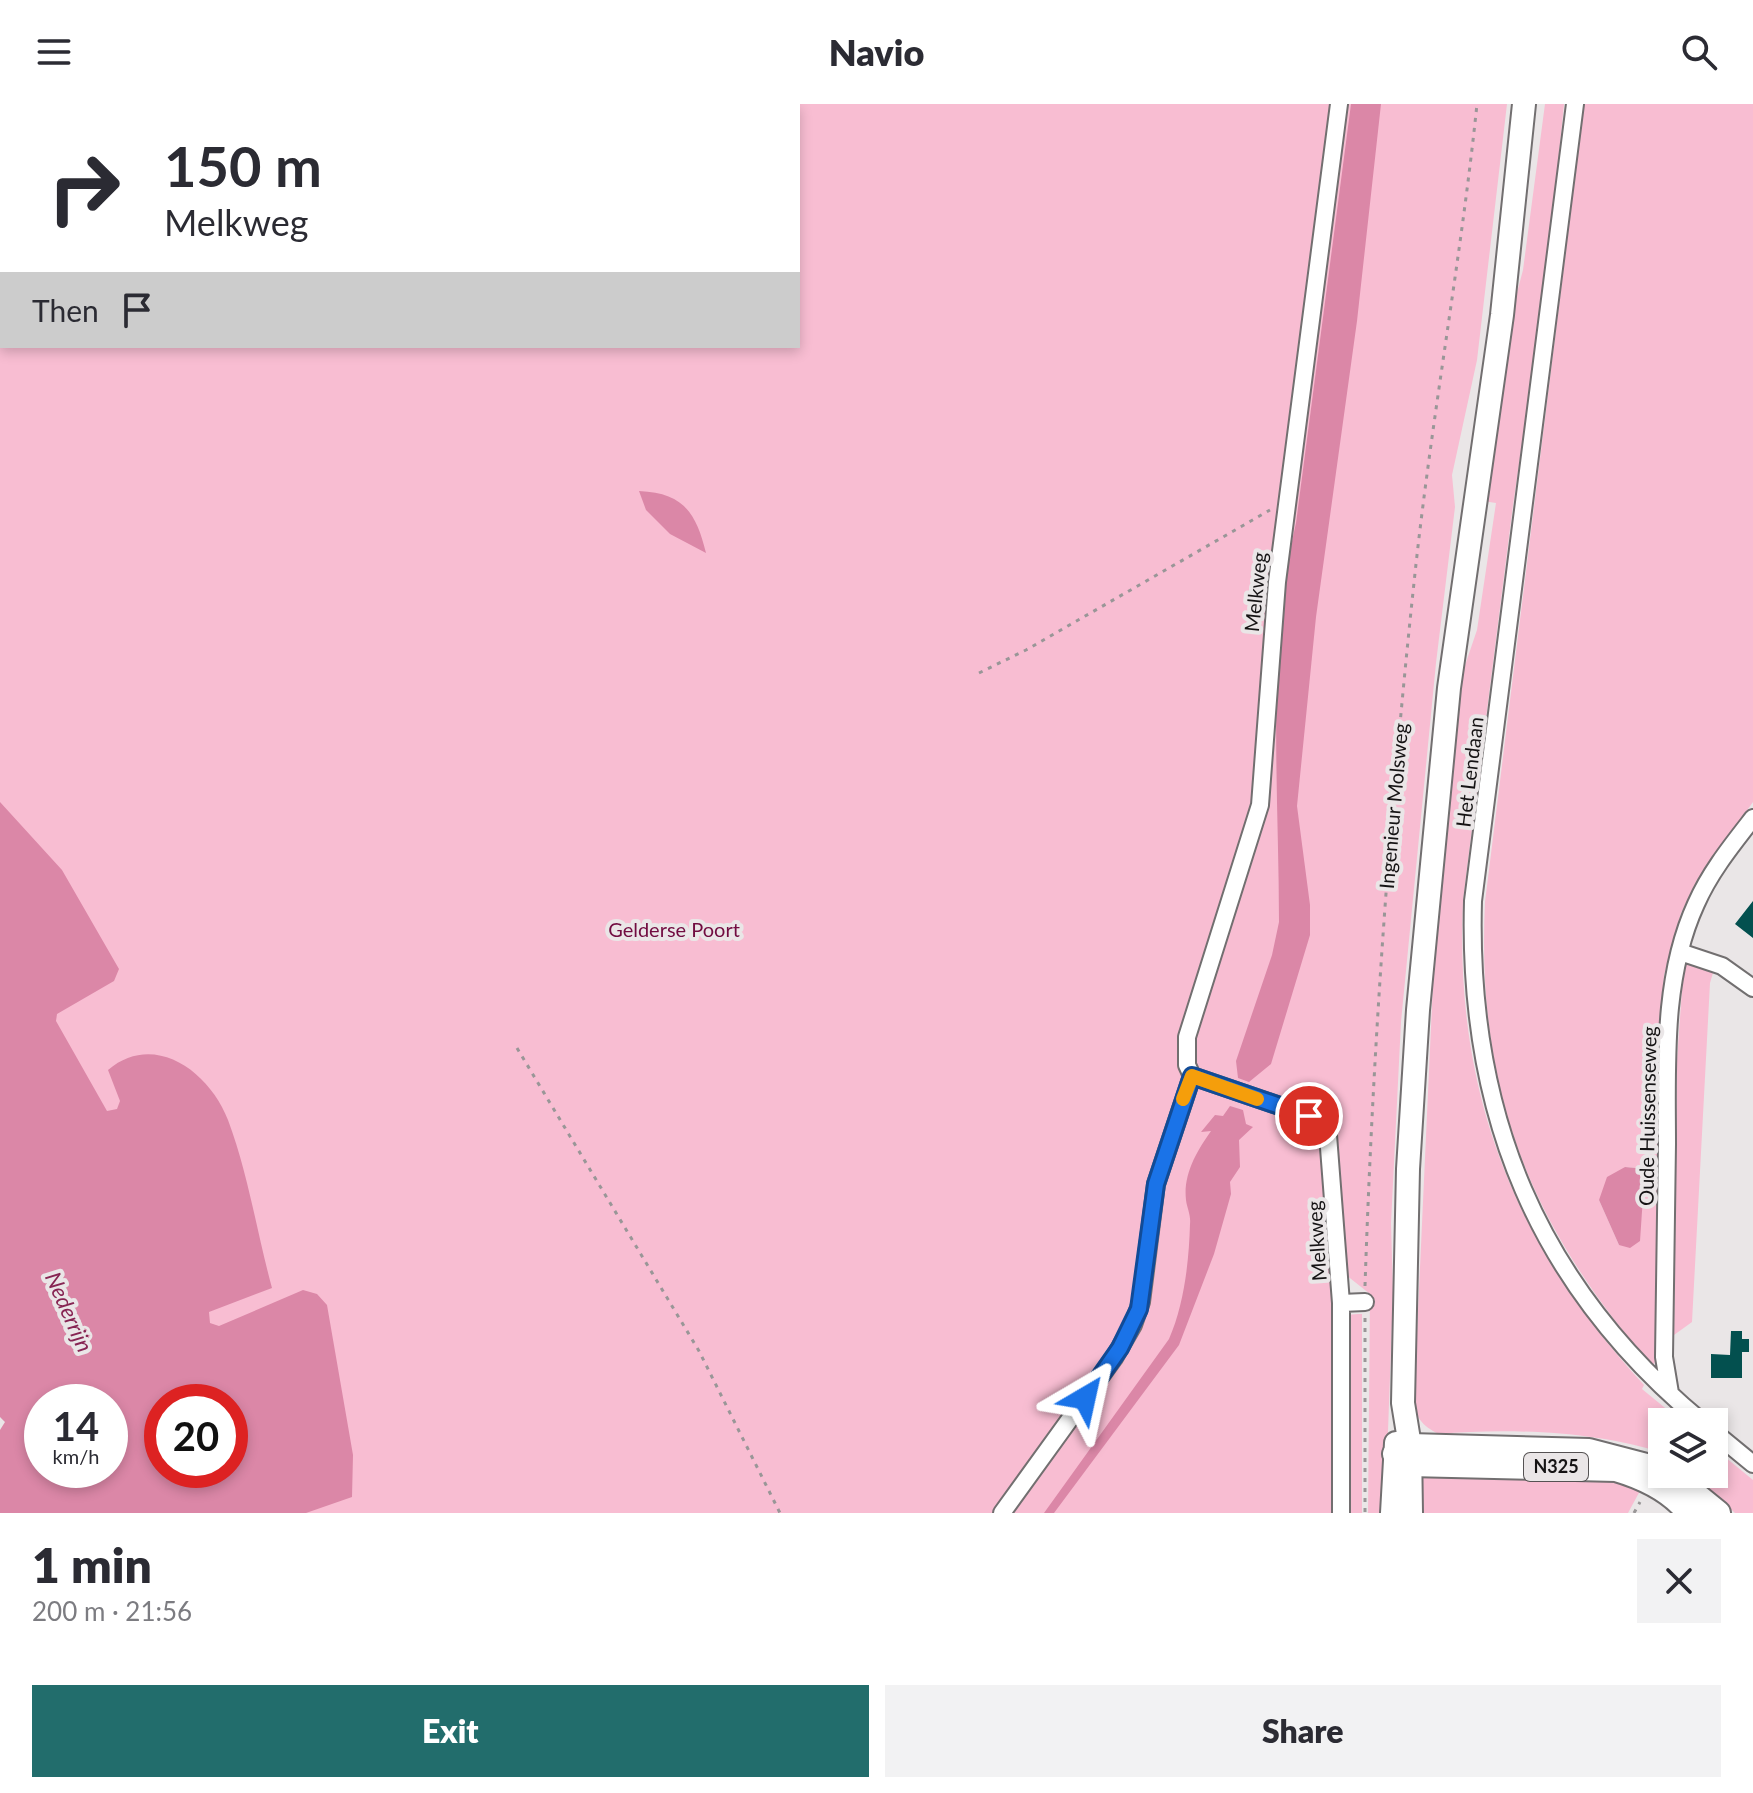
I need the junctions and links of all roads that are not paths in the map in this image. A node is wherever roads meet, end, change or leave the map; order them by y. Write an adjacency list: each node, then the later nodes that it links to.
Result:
1 (1339, 104): 7 (street, Melkweg)
2 (1524, 104): 13 (main road, Ingenieur Molsweg)
3 (1575, 104): 10 (street, Het Lendaan)
4 (1753, 818): 5 (street, Oude Huissenseweg)
5 (1680, 952): 6 (street); 10 (street, Oude Huissenseweg)
6 (1753, 988)
7 (1192, 1076): 9 (street, Melkweg); 17 (street, Melkweg)
8 (1365, 1302): 9 (street, Melkweg)
9 (1341, 1303): 18 (street, Melkweg)
10 (1670, 1393): 11 (street)
11 (1687, 1408)
12 (1728, 1443): 14 (street)
13 (1405, 1454): 15 (highway, N325); 19 (main road, Ingenieur Molsweg); 20 (main road, Ingenieur Molsweg); 21 (highway, N325)
14 (1753, 1464)
15 (1648, 1466)
16 (1687, 1488): 22 (highway)
17 (1002, 1513)
18 (1341, 1513)
19 (1392, 1513)
20 (1411, 1513)
21 (1689, 1513)
22 (1718, 1513)

